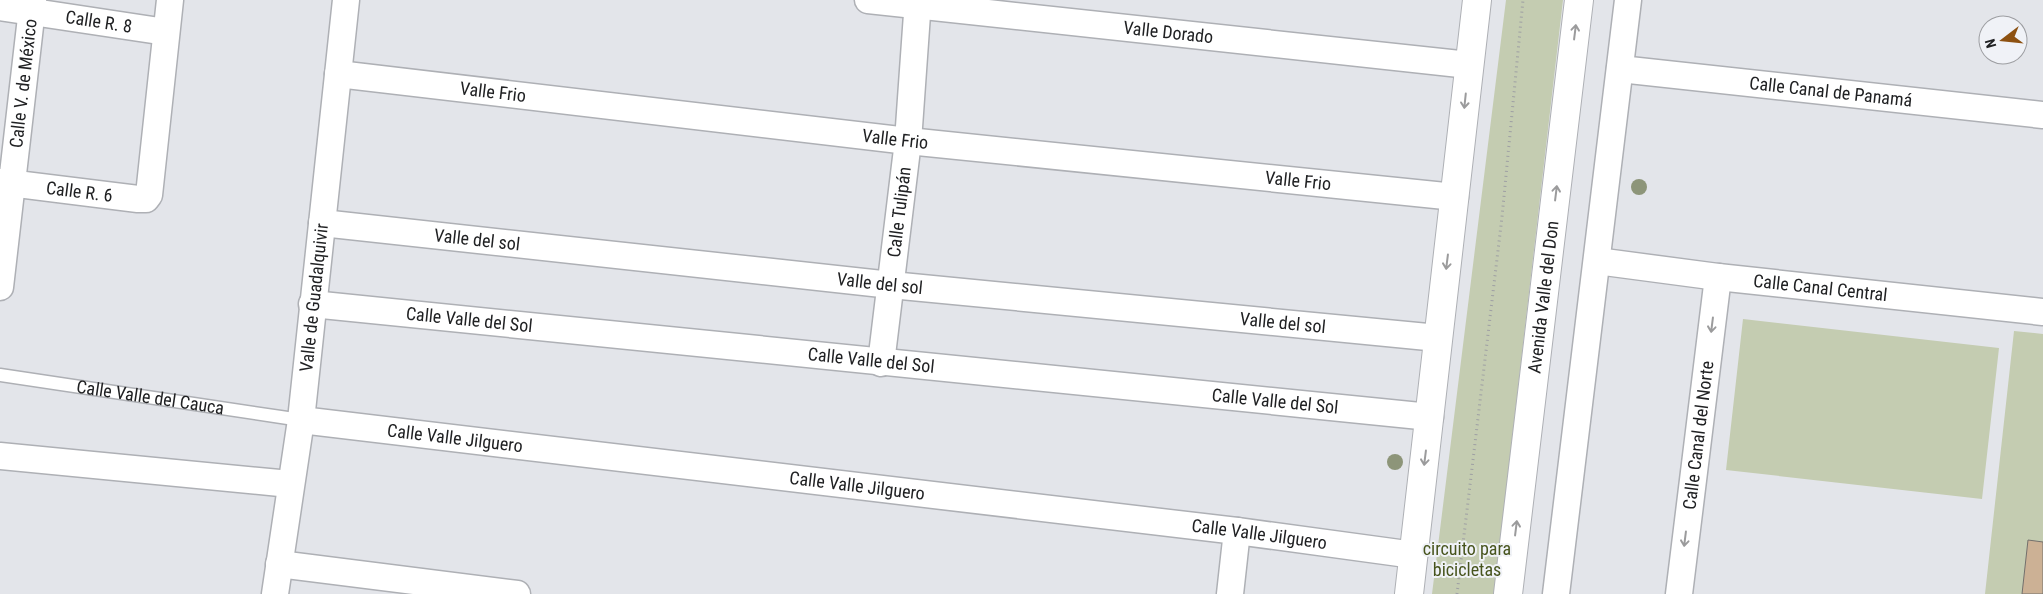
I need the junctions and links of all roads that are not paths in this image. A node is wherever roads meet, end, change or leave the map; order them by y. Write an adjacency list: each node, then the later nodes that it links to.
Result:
1 (170, 0): 10 (street)
2 (346, 0): 13 (street, Valle de Guadalquivir)
3 (868, 0): 7 (street, Valle Dorado)
4 (1477, 0): 11 (street)
5 (1579, 0): 39 (street, Avenida Valle del Don, one-way to 5)
6 (1628, 0): 12 (street)
7 (918, 3): 11 (street, Valle Dorado); 15 (street, Calle Tulipán)
8 (33, 6): 9 (street, Calle R. 8); 10 (street, Calle R. 8); 16 (street, Calle V. de México)
9 (0, 7)
10 (166, 32): 16 (street, Calle R. 6)
11 (1469, 65): 17 (street, one-way to 17)
12 (1620, 69): 14 (street, Calle Canal de Panamá); 19 (street)
13 (338, 74): 15 (street, Valle Frio); 18 (street, Valle de Guadalquivir)
14 (2043, 115)
15 (908, 141): 17 (street, Valle Frio); 21 (street, Calle Tulipán)
16 (6, 183): 22 (street, Calle V. de México)
17 (1455, 197): 25 (street, one-way to 25)
18 (322, 223): 21 (street, Valle del sol); 23 (street, Valle de Guadalquivir)
19 (1597, 261): 20 (street, Calle Canal Central); 40 (street)
20 (1718, 277): 24 (street, Calle Canal Central); 41 (street, Calle Canal del Norte, one-way to 41)
21 (891, 285): 25 (street, Valle del sol); 26 (street, Calle Tulipán)
22 (0, 287)
23 (312, 304): 26 (street, Calle Valle del Sol); 29 (street, Valle de Guadalquivir)
24 (2043, 312)
25 (1438, 338): 28 (street)
26 (881, 363): 28 (street, Calle Valle del Sol)
27 (0, 375): 29 (lane, Calle Valle del Cauca)
28 (1430, 417): 33 (street, one-way to 33)
29 (301, 420): 31 (street, Valle de Guadalquivir); 32 (street, Calle Valle Jilguero)
30 (0, 456): 31 (street)
31 (290, 484): 34 (street, Valle de Guadalquivir)
32 (1237, 531): 33 (street, Calle Valle Jilguero); 37 (street)
33 (1414, 555): 38 (street)
34 (279, 564): 35 (street, Valle de Guadalquivir); 36 (street)
35 (275, 594)
36 (517, 594)
37 (1230, 594)
38 (1410, 594)
39 (1508, 594)
40 (1556, 594)
41 (1678, 594)

